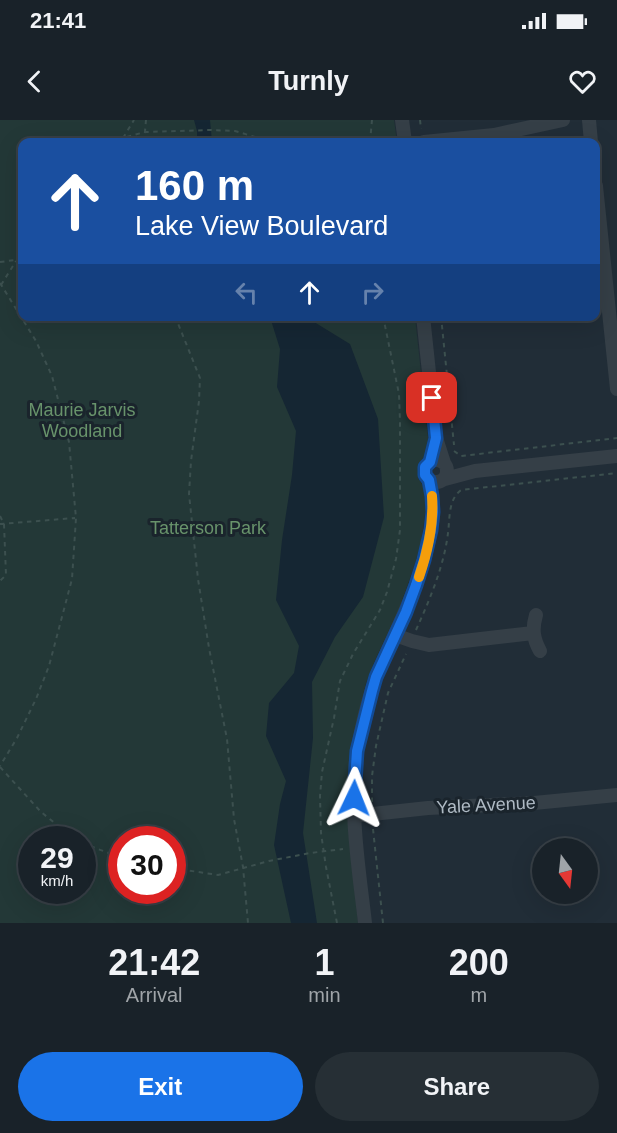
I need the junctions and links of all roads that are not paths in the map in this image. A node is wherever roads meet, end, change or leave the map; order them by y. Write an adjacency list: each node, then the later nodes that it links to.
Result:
1 (402, 120): 4 (street)
2 (563, 120): 5 (street)
3 (589, 120): 6 (street)
4 (404, 138)
5 (464, 138)
6 (591, 138)
7 (600, 225): 9 (street)
8 (424, 321): 11 (street)
9 (617, 389)
10 (617, 456): 11 (street)
11 (440, 472): 14 (street)
12 (536, 615): 13 (street)
13 (533, 633): 14 (street); 15 (street)
14 (395, 635): 17 (street)
15 (540, 651)
16 (617, 795): 17 (street, Yale Avenue)
17 (354, 816): 18 (street)
18 (365, 923)

